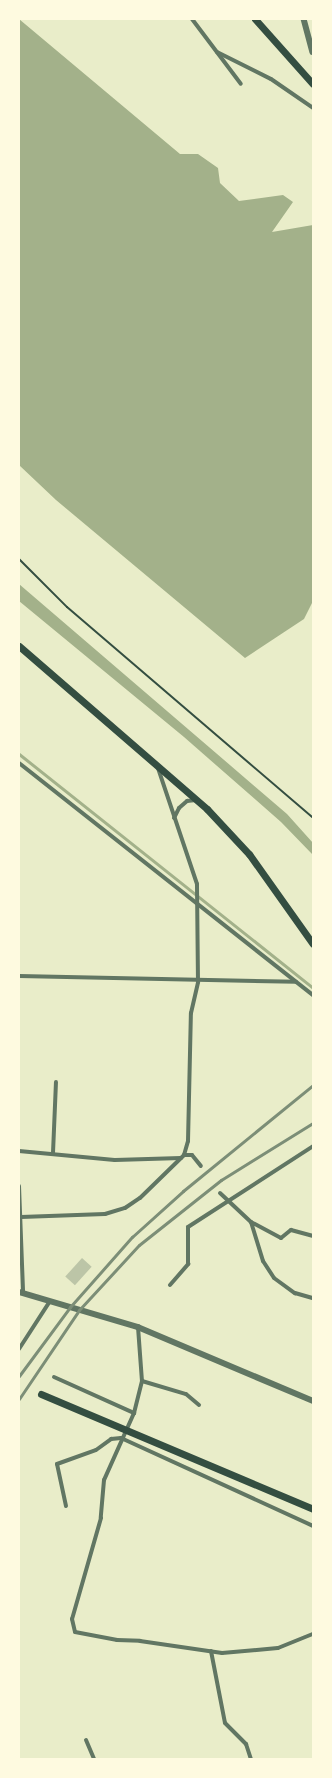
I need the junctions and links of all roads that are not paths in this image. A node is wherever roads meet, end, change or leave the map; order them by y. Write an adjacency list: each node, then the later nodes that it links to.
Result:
1 (192, 19): 4 (street)
2 (255, 19): 7 (main road)
3 (304, 19): 5 (street)
4 (217, 52): 6 (street); 8 (street)
5 (313, 52)
6 (241, 84)
7 (313, 84)
8 (313, 108)
9 (19, 646): 11 (main road)
10 (19, 763): 14 (street)
11 (158, 768): 12 (main road); 13 (street)
12 (196, 800): 13 (street); 15 (main road)
13 (174, 818): 14 (street)
14 (198, 904): 17 (street); 18 (street)
15 (313, 944)
16 (19, 976): 17 (street)
17 (198, 982): 18 (street); 24 (street)
18 (297, 982): 19 (street)
19 (313, 995)
20 (56, 1082): 23 (street)
21 (313, 1146): 28 (street)
22 (19, 1151): 23 (street)
23 (53, 1153): 24 (street)
24 (183, 1157): 25 (street); 29 (street)
25 (201, 1166)
26 (19, 1186): 29 (street)
27 (220, 1194): 28 (street)
28 (227, 1201): 30 (street); 33 (street)
29 (21, 1217): 32 (street)
30 (251, 1222): 31 (street); 35 (street)
31 (313, 1236)
32 (20, 1241): 34 (street)
33 (170, 1286)
34 (21, 1292): 36 (street)
35 (313, 1298)
36 (50, 1301): 37 (street); 38 (street)
37 (138, 1327): 40 (street); 42 (street)
38 (19, 1349)
39 (54, 1377): 44 (street)
40 (142, 1381): 43 (street); 44 (street)
41 (41, 1394): 47 (main road)
42 (313, 1401)
43 (199, 1405)
44 (134, 1413): 45 (street)
45 (121, 1438): 46 (street); 48 (street); 50 (street)
46 (66, 1506)
47 (313, 1509)
48 (313, 1526)
49 (313, 1634): 50 (street)
50 (211, 1651): 53 (street)
51 (86, 1740): 52 (street)
52 (94, 1759)
53 (251, 1759)

